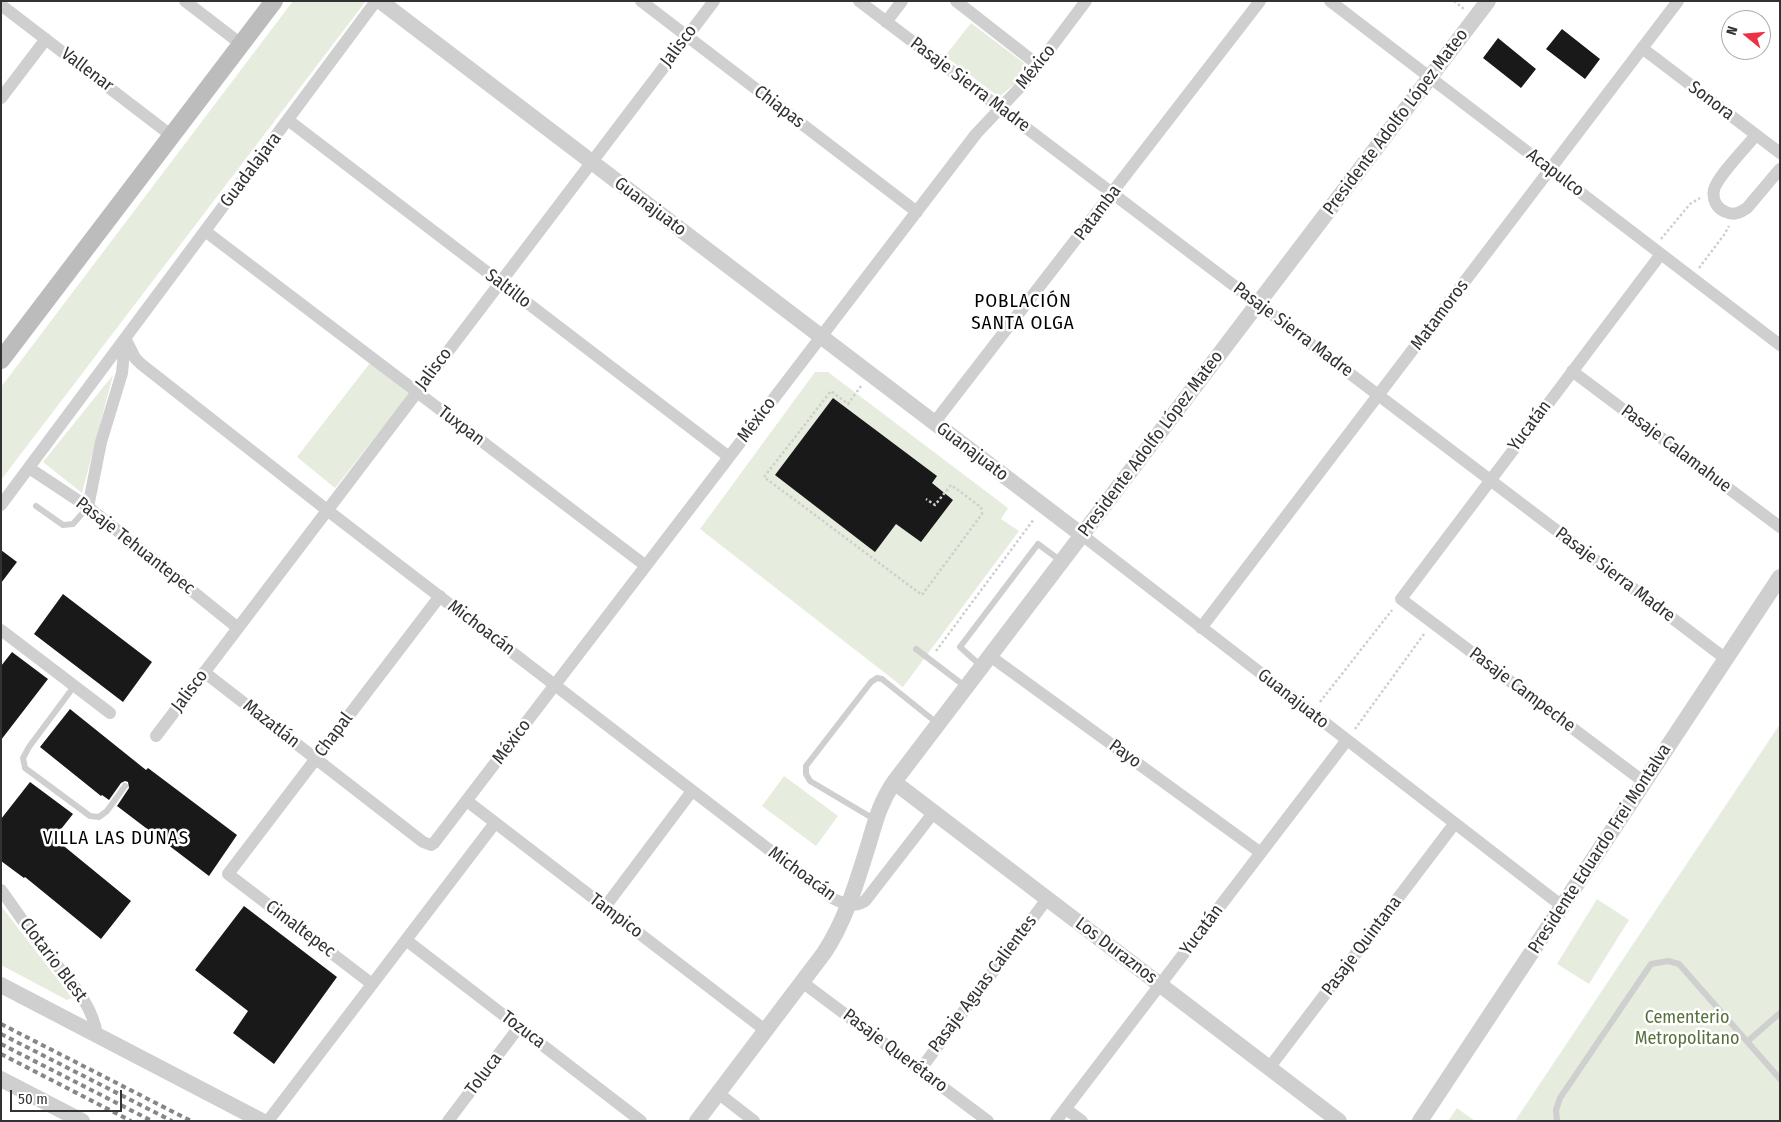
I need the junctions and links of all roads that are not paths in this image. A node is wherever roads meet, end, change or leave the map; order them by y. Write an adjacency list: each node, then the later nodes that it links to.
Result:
1 (185, 1): 18 (street)
2 (274, 1): 18 (main road)
3 (378, 1): 24 (street, Guadalajara); 28 (street, Guanajuato)
4 (642, 1): 16 (street, Chiapas)
5 (714, 1): 16 (street, Jalisco)
6 (859, 1): 15 (street, Pasaje Sierra Madre)
7 (902, 1): 15 (street)
8 (956, 1): 20 (street)
9 (1086, 1): 20 (street, México)
10 (1260, 1): 31 (street, Patamba)
11 (1488, 1): 21 (street, Presidente Adolfo López Mateo)
12 (1678, 1): 19 (street, Matamoros)
13 (1336, 3): 21 (street, Acapulco)
14 (1, 5): 17 (street, Vallenar)
15 (886, 22): 23 (street, Pasaje Sierra Madre)
16 (687, 36): 28 (street, Jalisco); 32 (street, Chiapas)
17 (46, 39): 22 (street); 26 (street, Vallenar)
18 (241, 44): 26 (main road)
19 (1642, 48): 25 (street, Sonora); 30 (street, Matamoros)
20 (1038, 65): 23 (street, México)
21 (1430, 77): 30 (street, Acapulco); 36 (street, Presidente Adolfo López Mateo)
22 (1, 98)
23 (1000, 108): 31 (street, Pasaje Sierra Madre); 32 (street, México)
24 (288, 120): 33 (street, Guadalajara); 35 (street, Saltillo)
25 (1756, 135): 27 (street, Sonora); 29 (street)
26 (172, 136): 40 (main road)
27 (1780, 153)
28 (591, 162): 35 (street, Jalisco); 37 (street, Guanajuato)
29 (1780, 168)
30 (1550, 169): 34 (street, Acapulco); 43 (street, Matamoros)
31 (1112, 193): 36 (street, Pasaje Sierra Madre); 44 (street, Patamba)
32 (917, 212): 37 (street, México)
33 (205, 231): 38 (street, Guadalajara); 42 (street, Tuxpan)
34 (1657, 251): 39 (street, Acapulco); 41 (street, Yucatán)
35 (500, 282): 42 (street, Jalisco); 45 (street, Saltillo)
36 (1258, 304): 43 (street, Pasaje Sierra Madre); 53 (street, Presidente Adolfo López Mateo)
37 (820, 336): 44 (street, Guanajuato); 45 (street, México)
38 (125, 338): 46 (street, Guadalajara); 50 (street); 51 (street, Michoacán)
39 (1780, 345)
40 (1, 360)
41 (1572, 371): 47 (street, Yucatán); 52 (street, Pasaje Calamahue)
42 (417, 392): 51 (street, Jalisco); 55 (street, Tuxpan)
43 (1378, 395): 47 (street, Pasaje Sierra Madre); 60 (street, Matamoros)
44 (934, 423): 53 (street, Guanajuato)
45 (729, 457): 55 (street, México)
46 (29, 468): 48 (street, Guadalajara); 50 (street, Pasaje Tehuantepec)
47 (1490, 480): 58 (street, Yucatán); 63 (street, Pasaje Sierra Madre)
48 (1, 505)
49 (36, 506): 50 (lane)
50 (88, 507): 59 (street, Pasaje Tehuantepec)
51 (327, 510): 57 (street, Michoacán); 59 (street, Jalisco)
52 (1780, 527)
53 (1082, 535): 54 (street, Presidente Adolfo López Mateo); 60 (street, Guanajuato)
54 (1062, 562): 64 (street, Presidente Adolfo López Mateo); 64 (lane)
55 (646, 566): 66 (street, México)
56 (1780, 577): 63 (street, Presidente Eduardo Frei Montalva)
57 (440, 596): 66 (street, Michoacán); 73 (street, Chapal)
58 (1400, 599): 75 (street, Pasaje Campeche)
59 (238, 628): 65 (street, Jalisco)
60 (1201, 628): 72 (street, Guanajuato)
61 (1, 630): 67 (street)
62 (916, 649): 68 (lane)
63 (1726, 659): 75 (street, Presidente Eduardo Frei Montalva)
64 (986, 661): 68 (street, Presidente Adolfo López Mateo); 84 (street, Payo)
65 (204, 672): 71 (street, Jalisco); 73 (street, Mazatlán)
66 (556, 684): 77 (street, Michoacán); 78 (street, México)
67 (75, 685): 69 (street); 76 (lane)
68 (966, 687): 70 (street, Presidente Adolfo López Mateo)
69 (110, 712)
70 (938, 724): 74 (street, Presidente Adolfo López Mateo); 80 (lane)
71 (156, 736)
72 (1347, 740): 82 (street, Guanajuato); 84 (street, Yucatán)
73 (316, 759): 83 (street, Mazatlán); 85 (street, Chapal)
74 (894, 782): 79 (street, Los Duraznos); 80 (street, Presidente Adolfo López Mateo)
75 (1644, 782): 89 (street, Presidente Eduardo Frei Montalva)
76 (125, 786)
77 (692, 791): 88 (street, Michoacán); 90 (street)
78 (467, 801): 81 (street, Tampico); 83 (street, México)
79 (934, 812): 87 (street, Los Duraznos); 88 (street)
80 (875, 819): 88 (street, Presidente Adolfo López Mateo)
81 (495, 823): 90 (street, Tampico); 91 (street)
82 (1455, 824): 89 (street, Guanajuato); 101 (street, Pasaje Quintana)
83 (434, 843)
84 (1260, 853): 95 (street, Yucatán)
85 (228, 874): 93 (street, Cimaltepec)
86 (1, 890): 99 (street, Clotario Blest)
87 (1047, 899): 95 (street, Los Duraznos); 102 (street, Pasaje Aguas Calientes)
88 (848, 905): 92 (street, Presidente Adolfo López Mateo)
89 (1562, 906): 118 (street, Presidente Eduardo Frei Montalva)
90 (605, 907): 98 (street, Tampico)
91 (406, 940): 93 (street); 97 (street, Tozuca)
92 (802, 982): 98 (street, Presidente Adolfo López Mateo); 102 (street, Pasaje Querétaro)
93 (372, 984): 109 (street)
94 (1, 985): 99 (street)
95 (1160, 985): 101 (street, Los Duraznos); 106 (street, Yucatán)
96 (1780, 1013): 100 (lane)
97 (519, 1027): 110 (street, Toluca); 111 (street, Tozuca)
98 (766, 1030): 105 (street, Presidente Adolfo López Mateo)
99 (97, 1035): 108 (street)
100 (1748, 1041): 104 (lane); 119 (lane)
101 (1269, 1068): 117 (street, Los Duraznos)
102 (920, 1070): 114 (street, Pasaje Querétaro)
103 (1, 1079): 107 (street)
104 (1780, 1079)
105 (718, 1093): 112 (street, Presidente Adolfo López Mateo); 113 (street)
106 (1066, 1109): 115 (street, Yucatán); 116 (street)
107 (82, 1121)
108 (262, 1121)
109 (268, 1121)
110 (448, 1121)
111 (641, 1121)
112 (697, 1121)
113 (754, 1121)
114 (988, 1121)
115 (1056, 1121)
116 (1082, 1121)
117 (1339, 1121)
118 (1420, 1121)
119 (1557, 1121)

